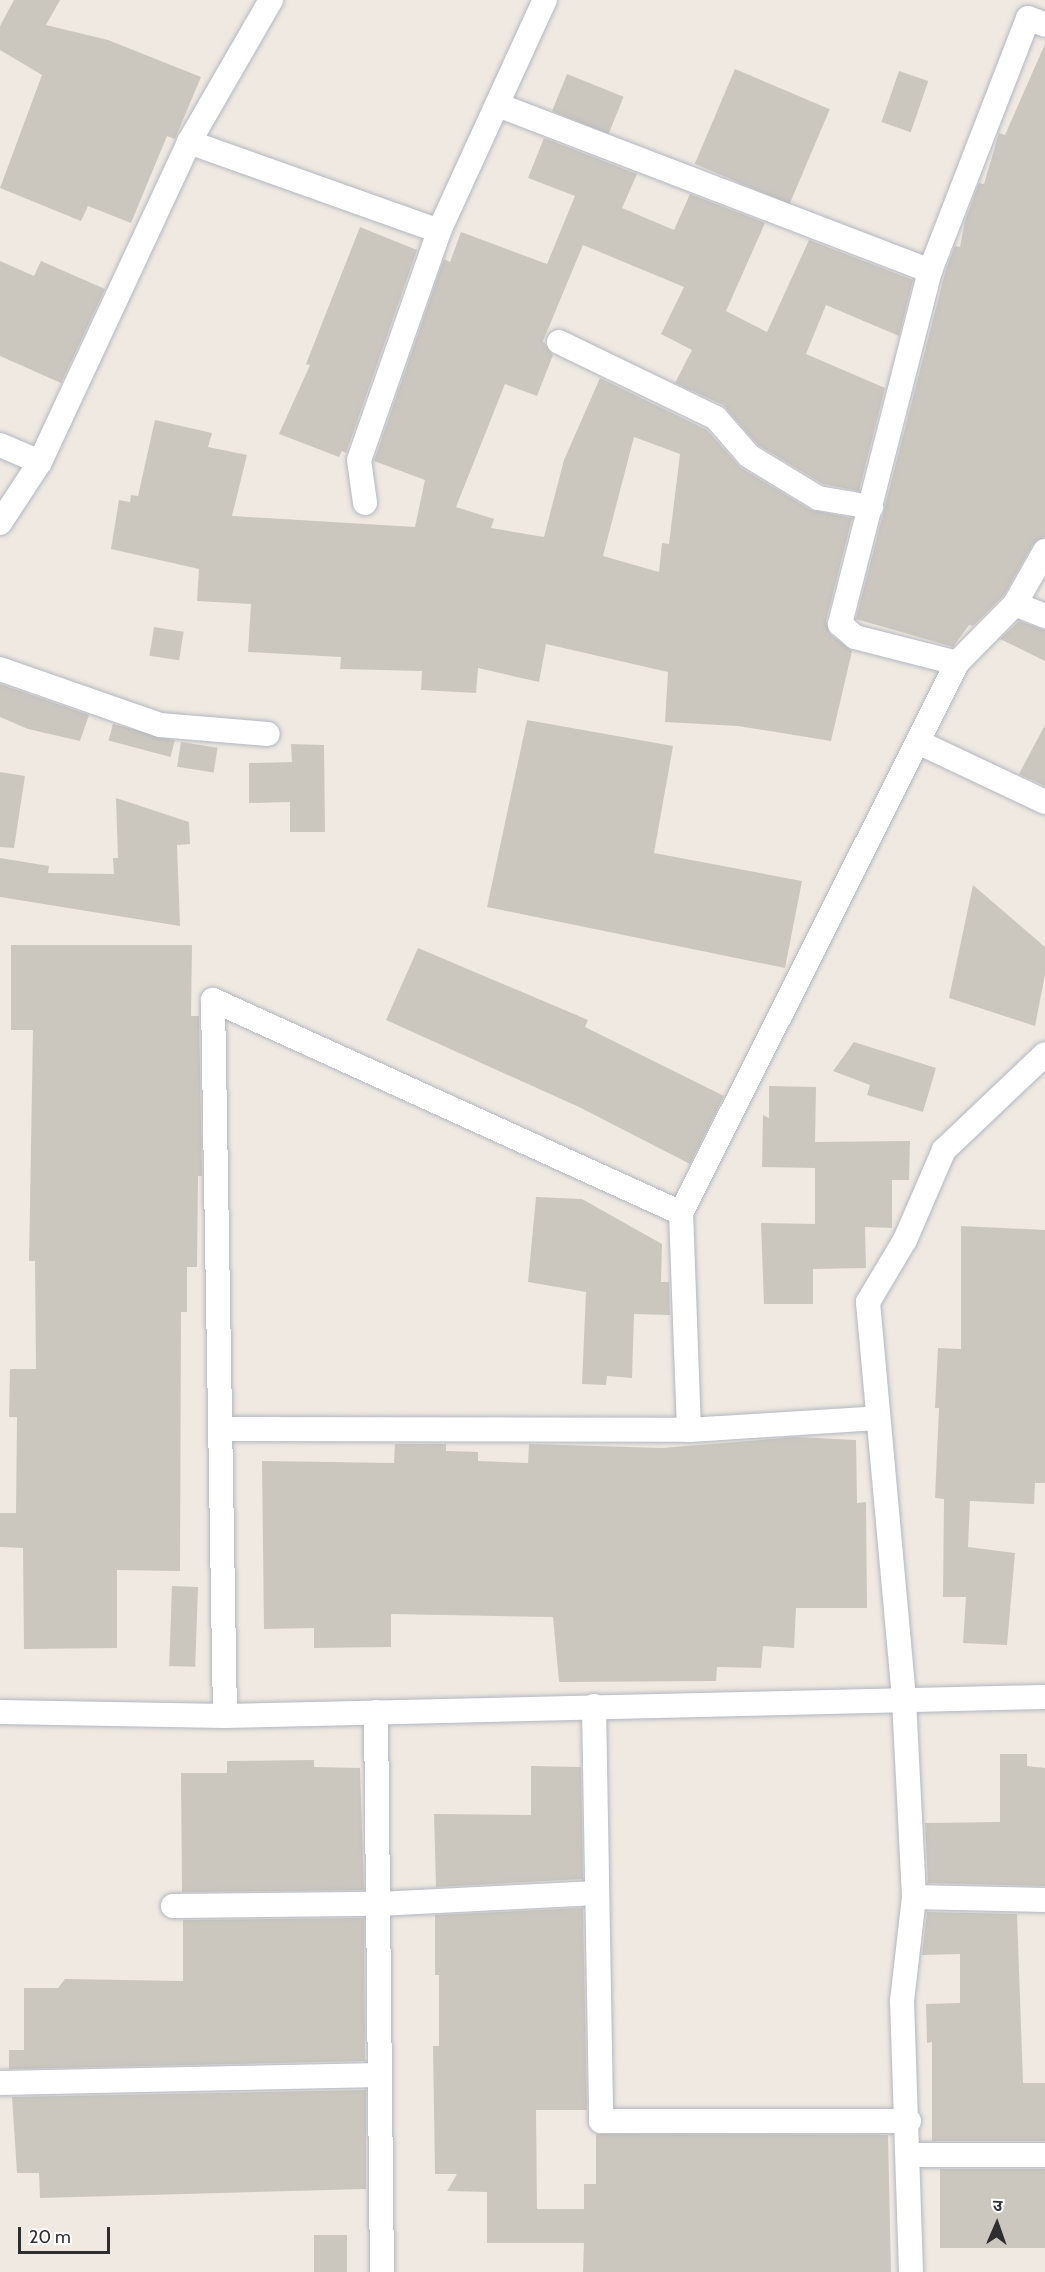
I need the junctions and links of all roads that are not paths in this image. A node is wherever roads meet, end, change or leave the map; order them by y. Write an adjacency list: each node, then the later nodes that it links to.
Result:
1 (271, 0): 5 (street)
2 (545, 0): 4 (street)
3 (1045, 25): 7 (street)
4 (498, 105): 6 (street); 7 (street)
5 (189, 142): 6 (street); 10 (street)
6 (439, 231): 11 (street)
7 (930, 271): 12 (street)
8 (559, 342): 12 (street)
9 (0, 445): 10 (street)
10 (40, 462): 13 (street)
11 (365, 504)
12 (871, 507): 17 (street)
13 (0, 524)
14 (1045, 551): 15 (street)
15 (1015, 604): 16 (street); 17 (street)
16 (1045, 616)
17 (957, 663): 20 (street)
18 (0, 669): 19 (street)
19 (268, 734)
20 (918, 742): 21 (street); 23 (street)
21 (1045, 802)
22 (1045, 1054): 24 (street)
23 (681, 1213): 25 (street); 26 (street)
24 (878, 1418): 26 (street); 28 (street)
25 (220, 1429): 26 (street); 32 (street)
26 (689, 1430)
27 (1045, 1697): 28 (street)
28 (904, 1698): 29 (street); 34 (street)
29 (594, 1706): 31 (street); 33 (street)
30 (0, 1712): 32 (street)
31 (376, 1712): 32 (street); 36 (street)
32 (225, 1716)
33 (597, 1893): 36 (street); 40 (street)
34 (914, 1896): 35 (street); 40 (street)
35 (1045, 1900)
36 (378, 1904): 37 (street); 38 (street)
37 (173, 1906)
38 (380, 2075): 39 (street); 43 (street)
39 (0, 2083)
40 (909, 2121): 41 (street)
41 (908, 2155): 42 (street); 44 (street)
42 (1045, 2155)
43 (382, 2272)
44 (911, 2272)

